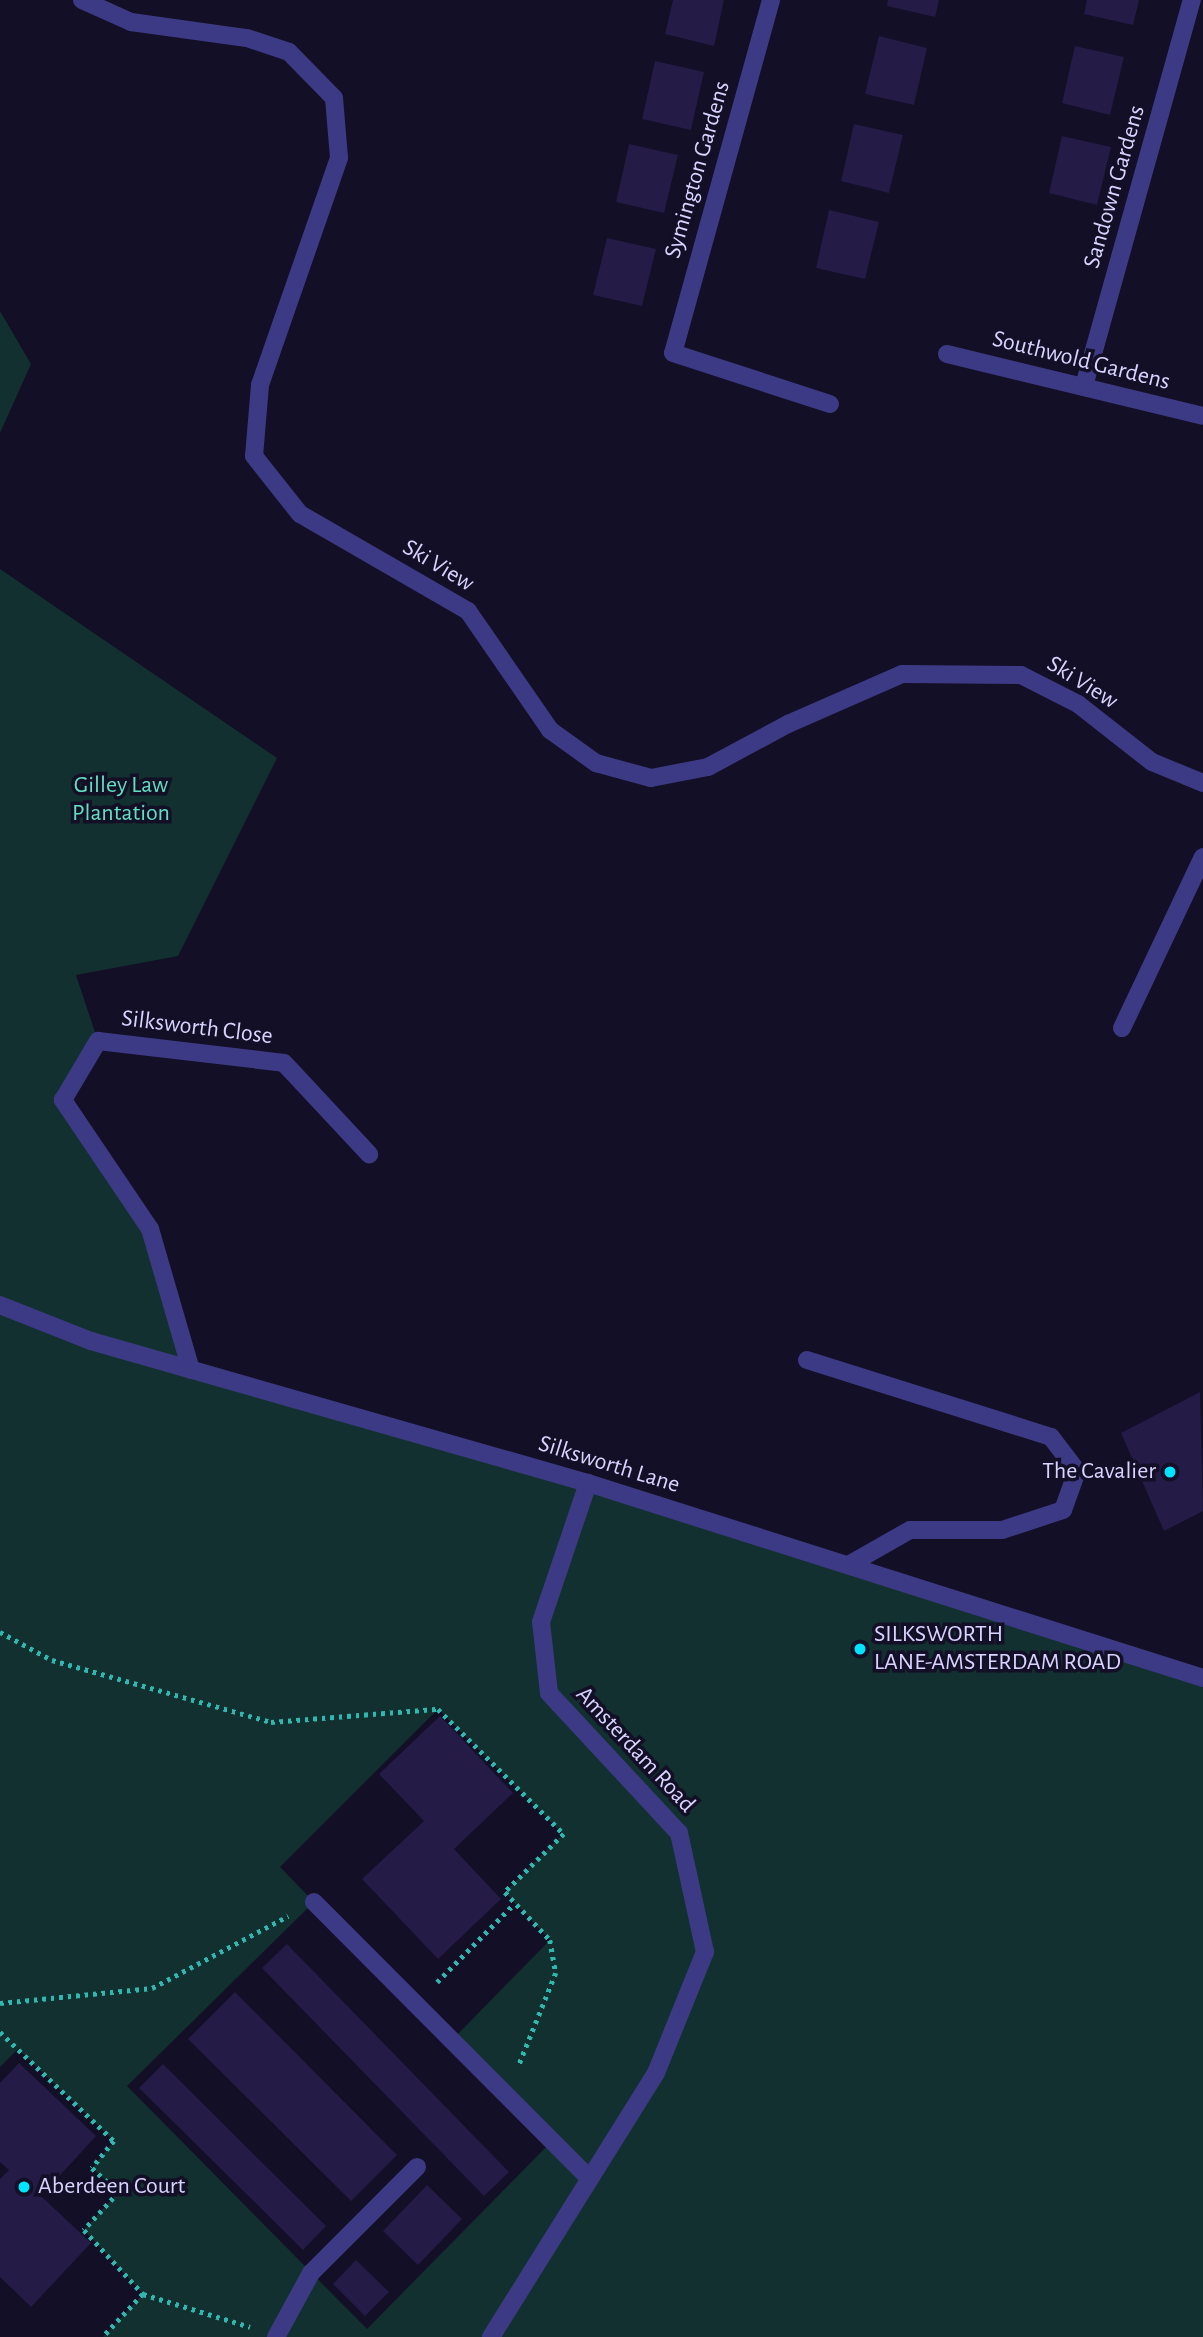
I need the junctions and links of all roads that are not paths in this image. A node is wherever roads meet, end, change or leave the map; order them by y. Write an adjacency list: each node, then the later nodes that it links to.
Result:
1 (82, 0): 8 (street, Ski View)
2 (771, 0): 6 (street, Symington Gardens)
3 (1192, 0): 5 (street, Sandown Gardens)
4 (947, 354): 5 (street, Southwold Gardens)
5 (1084, 386): 7 (street, Southwold Gardens)
6 (830, 404)
7 (1203, 416)
8 (1203, 783)
9 (1203, 857): 10 (street)
10 (1122, 1028)
11 (369, 1154): 14 (street, Silksworth Close)
12 (0, 1305): 14 (street, Silksworth Lane)
13 (807, 1360): 16 (street)
14 (191, 1370): 15 (street, Silksworth Lane)
15 (588, 1483): 16 (street, Silksworth Lane); 20 (street, Amsterdam Road)
16 (852, 1563): 17 (street, Silksworth Lane)
17 (1203, 1678)
18 (314, 1902): 20 (street)
19 (417, 2167): 21 (street)
20 (588, 2177): 22 (street, Amsterdam Road)
21 (276, 2336)
22 (491, 2337)

